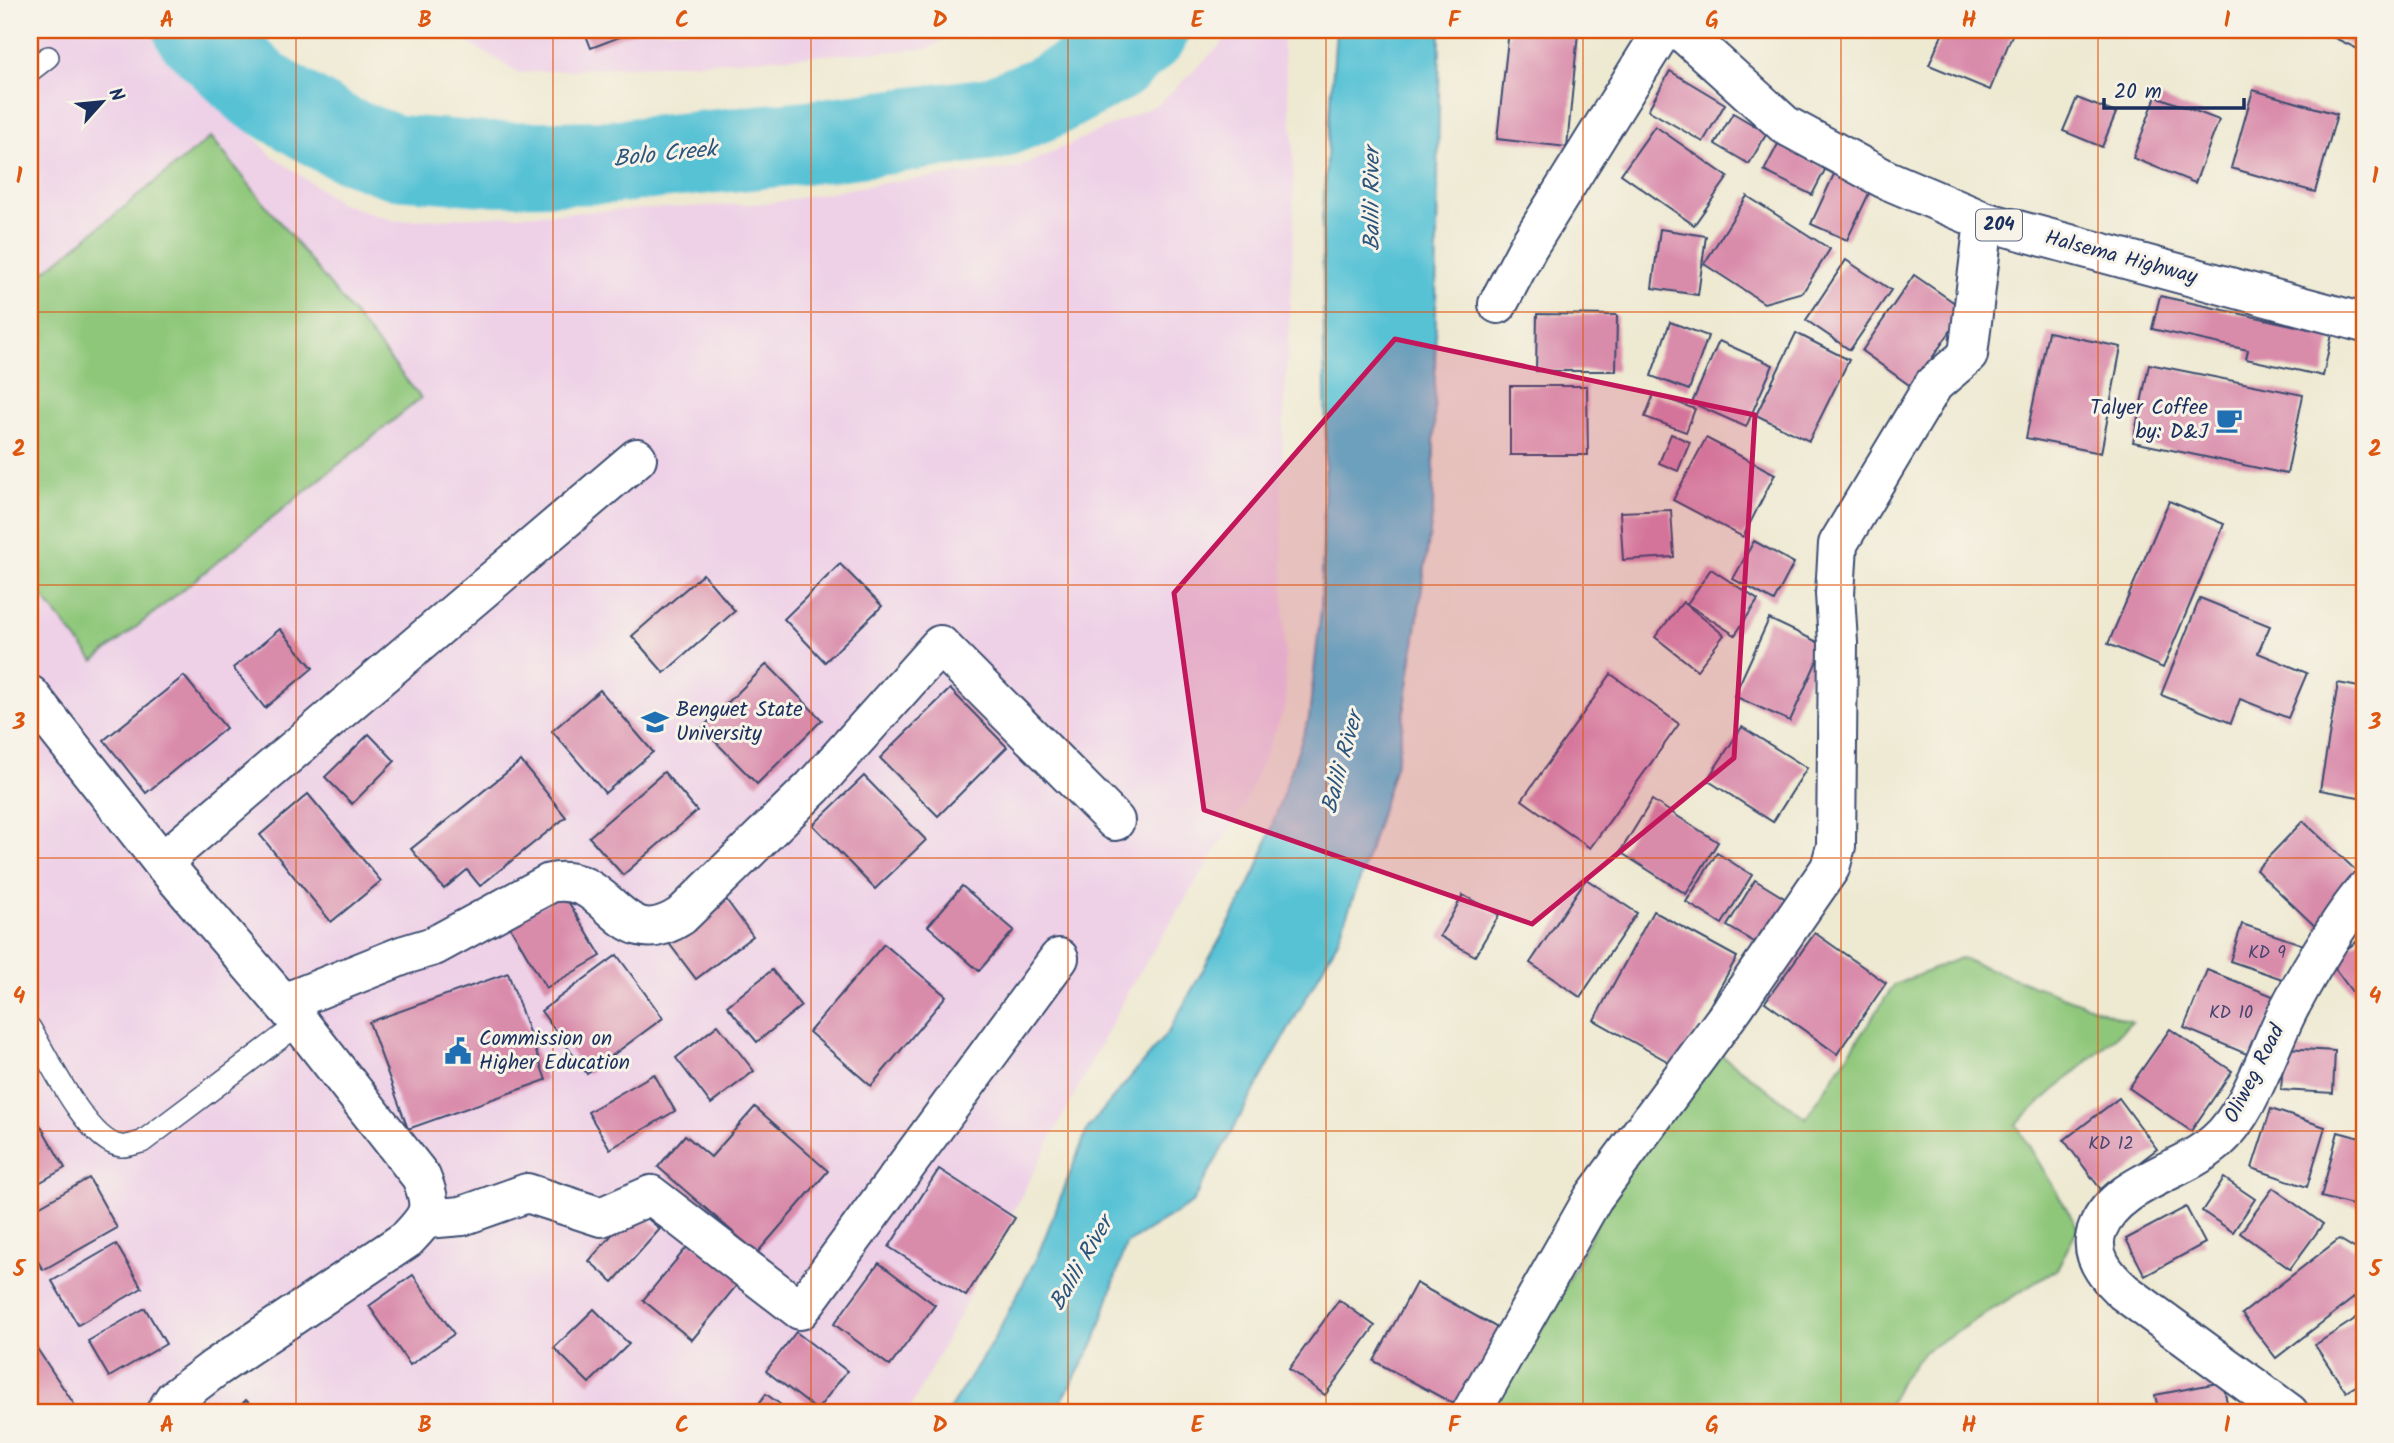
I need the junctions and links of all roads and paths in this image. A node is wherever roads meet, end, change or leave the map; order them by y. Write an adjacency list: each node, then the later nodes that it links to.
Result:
1 (1663, 30): 6 (main road)
2 (1680, 30): 5 (main road, Halsema Highway / 204)
3 (48, 57): 4 (lane)
4 (30, 71)
5 (1984, 221): 7 (main road, Halsema Highway / 204); 18 (main road)
6 (1498, 303)
7 (2364, 323)
8 (637, 458): 11 (main road)
9 (30, 695): 11 (main road)
10 (1115, 821): 14 (main road)
11 (162, 862): 14 (main road)
12 (2364, 891): 19 (main road, Oliweg Road)
13 (1059, 958): 16 (main road)
14 (292, 1013): 15 (lane); 16 (main road)
15 (30, 1028)
16 (426, 1219): 17 (main road)
17 (165, 1413)
18 (1471, 1413)
19 (2289, 1413)

